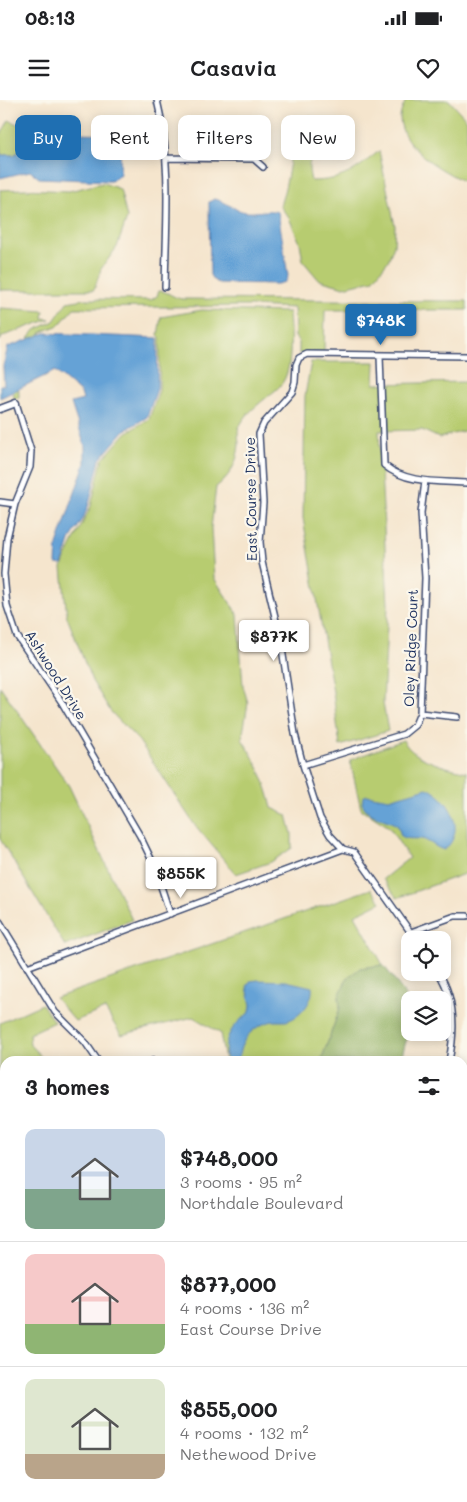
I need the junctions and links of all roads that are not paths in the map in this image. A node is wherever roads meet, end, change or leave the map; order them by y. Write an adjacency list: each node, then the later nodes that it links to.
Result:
1 (157, 100): 2 (street)
2 (161, 115)
3 (168, 158): 5 (street)
4 (166, 160): 6 (street)
5 (263, 167)
6 (166, 287)
7 (380, 356): 8 (street); 11 (street); 18 (street, East Course Drive)
8 (467, 356)
9 (16, 403): 10 (street); 14 (street, Ashwood Drive)
10 (0, 409)
11 (425, 481): 12 (street); 16 (street, Oley Ridge Court)
12 (467, 482)
13 (0, 502): 14 (street)
14 (15, 504): 15 (street, Ashwood Drive)
15 (2, 574): 20 (street, Ashwood Drive)
16 (420, 713): 17 (street); 18 (street, Oley Ridge Court)
17 (457, 717)
18 (303, 765): 19 (street, East Course Drive)
19 (343, 849): 20 (street); 23 (street, East Course Drive)
20 (170, 914): 25 (street)
21 (467, 916): 24 (street)
22 (0, 922): 25 (street)
23 (409, 931)
24 (413, 931)
25 (27, 967): 27 (street)
26 (442, 981): 28 (street)
27 (95, 1056)
28 (450, 1056)

